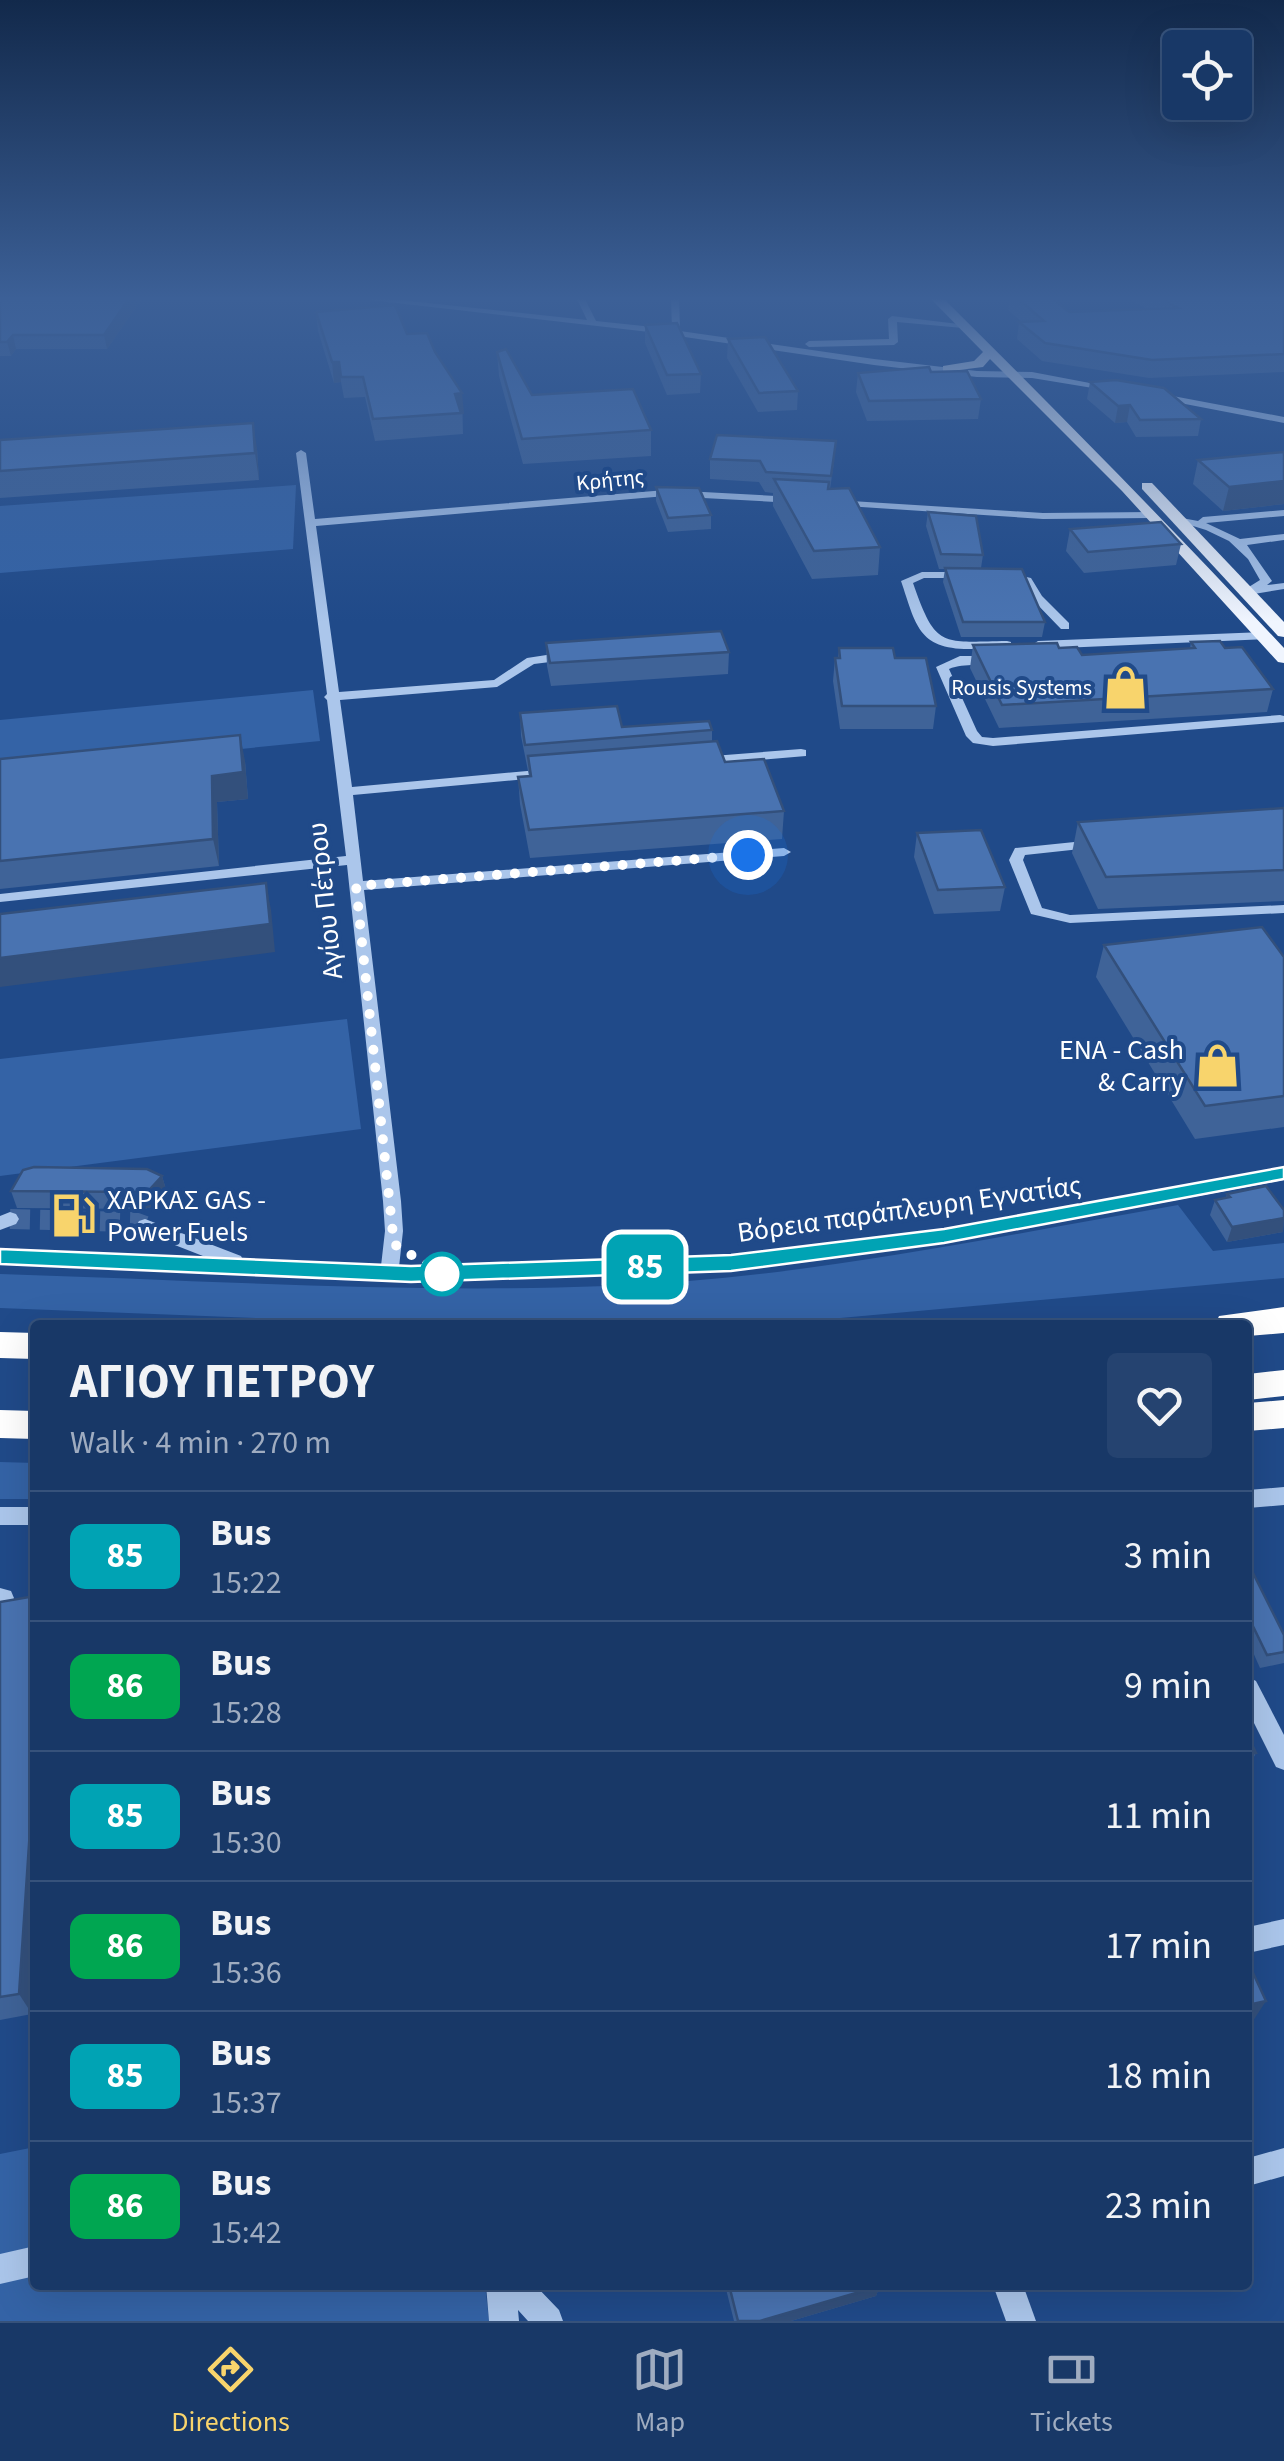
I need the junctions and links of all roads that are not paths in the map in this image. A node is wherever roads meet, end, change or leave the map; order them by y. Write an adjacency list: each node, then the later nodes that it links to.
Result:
1 (1050, 405): 7 (main road)
2 (1056, 405): 8 (main road)
3 (1206, 405): 4 (street)
4 (1284, 420)
5 (300, 453): 9 (street, Αγίου Πέτρου)
6 (1284, 512): 8 (street)
7 (1152, 515): 9 (street, Κρήτης); 18 (main road)
8 (1182, 520): 11 (street); 15 (main road)
9 (311, 523): 26 (street, Αγίου Πέτρου)
10 (1284, 537): 11 (street)
11 (1240, 542): 15 (street)
12 (979, 575): 19 (street)
13 (998, 575): 16 (street)
14 (1284, 586): 15 (street)
15 (1248, 592): 17 (main road)
16 (1065, 626)
17 (1284, 632)
18 (1264, 636): 19 (street); 22 (main road)
19 (1214, 641): 21 (street)
20 (586, 654): 26 (street)
21 (1119, 658)
22 (1284, 658)
23 (1085, 659): 25 (street)
24 (1013, 660): 27 (street)
25 (1031, 660)
26 (330, 697): 31 (street, Αγίου Πέτρου)
27 (1280, 720)
28 (801, 753): 29 (street)
29 (683, 762)
30 (566, 772): 31 (street)
31 (346, 792): 34 (street, Αγίου Πέτρου)
32 (1108, 843): 37 (street)
33 (784, 852): 35 (street)
34 (352, 860): 35 (street, Αγίου Πέτρου); 36 (street)
35 (356, 886): 42 (street, Αγίου Πέτρου)
36 (0, 898)
37 (1284, 910)
38 (1284, 1174): 42 (street, Βόρεια παράπλευρη Εγνατίας)
39 (145, 1226): 41 (street)
40 (0, 1256): 41 (street, Βόρεια παράπλευρη Εγνατίας)
41 (248, 1267): 42 (street, Βόρεια παράπλευρη Εγνατίας)
42 (389, 1273)
43 (1284, 1320): 44 (highway)
44 (1252, 1323)
45 (0, 1346): 46 (highway)
46 (30, 1346)
47 (1284, 1383): 48 (highway)
48 (1252, 1387)
49 (1284, 1414): 50 (highway)
50 (1252, 1417)
51 (0, 1424): 52 (highway)
52 (30, 1425)
53 (1284, 1496): 54 (street)
54 (1252, 1499)
55 (0, 1516): 56 (street)
56 (30, 1516)
57 (1252, 1696): 58 (street)
58 (1284, 1758)
59 (1284, 1932): 60 (street)
60 (1252, 1939)
61 (1284, 2162): 62 (street)
62 (1252, 2171)
63 (30, 2263): 64 (street)
64 (0, 2269)
65 (501, 2290): 68 (street)
66 (520, 2290): 69 (street)
67 (1010, 2290): 70 (street)
68 (504, 2321)
69 (548, 2321)
70 (1021, 2321)

